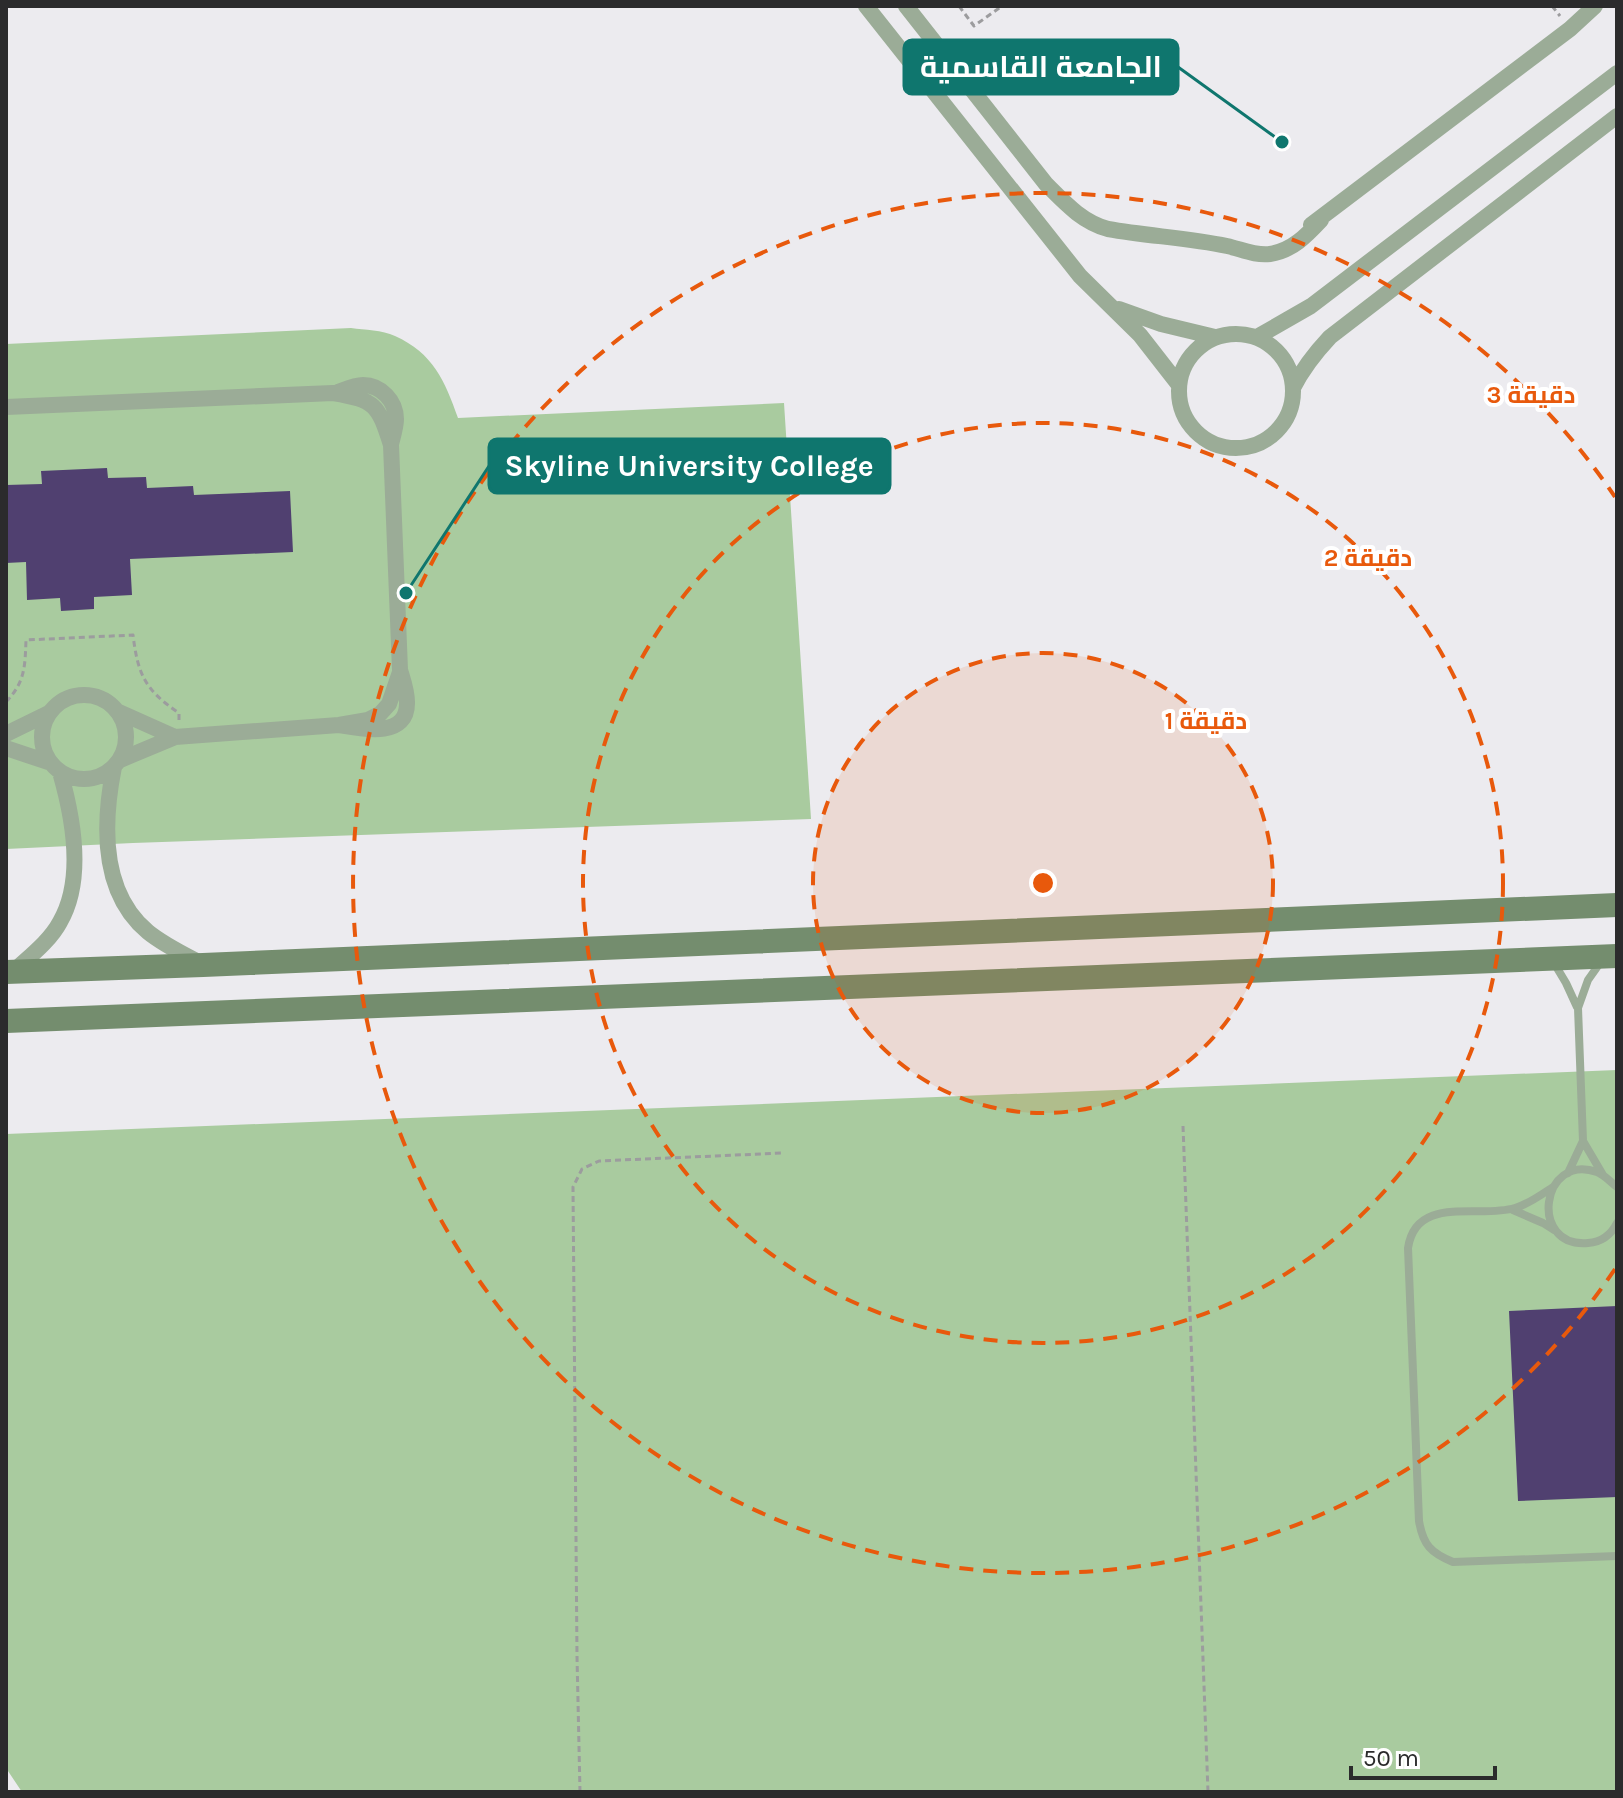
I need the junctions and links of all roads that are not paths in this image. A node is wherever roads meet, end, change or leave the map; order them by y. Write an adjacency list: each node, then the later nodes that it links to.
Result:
1 (866, 6): 6 (street)
2 (906, 6): 3 (street)
3 (1595, 8)
4 (1617, 73): 8 (street)
5 (1617, 116): 10 (street)
6 (1110, 306): 7 (street); 9 (street)
7 (1215, 337): 8 (street); 9 (street)
8 (1257, 337): 10 (street)
9 (1179, 385): 10 (street)
10 (1293, 388)
11 (6, 407): 15 (street)
12 (119, 712): 13 (street); 15 (street); 17 (street)
13 (49, 713): 14 (street); 18 (street)
14 (6, 734)
15 (178, 737): 17 (street)
16 (6, 748): 18 (street)
17 (117, 764): 18 (street); 22 (street)
18 (55, 767): 23 (street)
19 (1617, 905): 22 (street)
20 (1611, 956): 21 (street); 24 (lane)
21 (1551, 959): 24 (lane); 25 (street)
22 (203, 965): 23 (street)
23 (10, 971)
24 (1578, 1008): 26 (lane)
25 (6, 1021)
26 (1583, 1141): 27 (lane); 28 (lane)
27 (1568, 1173): 28 (lane); 29 (lane)
28 (1604, 1175): 30 (lane)
29 (1553, 1187): 31 (lane); 33 (lane)
30 (1616, 1188)
31 (1512, 1209): 33 (lane); 34 (lane)
32 (1616, 1226): 33 (lane)
33 (1557, 1232)
34 (1617, 1556)

